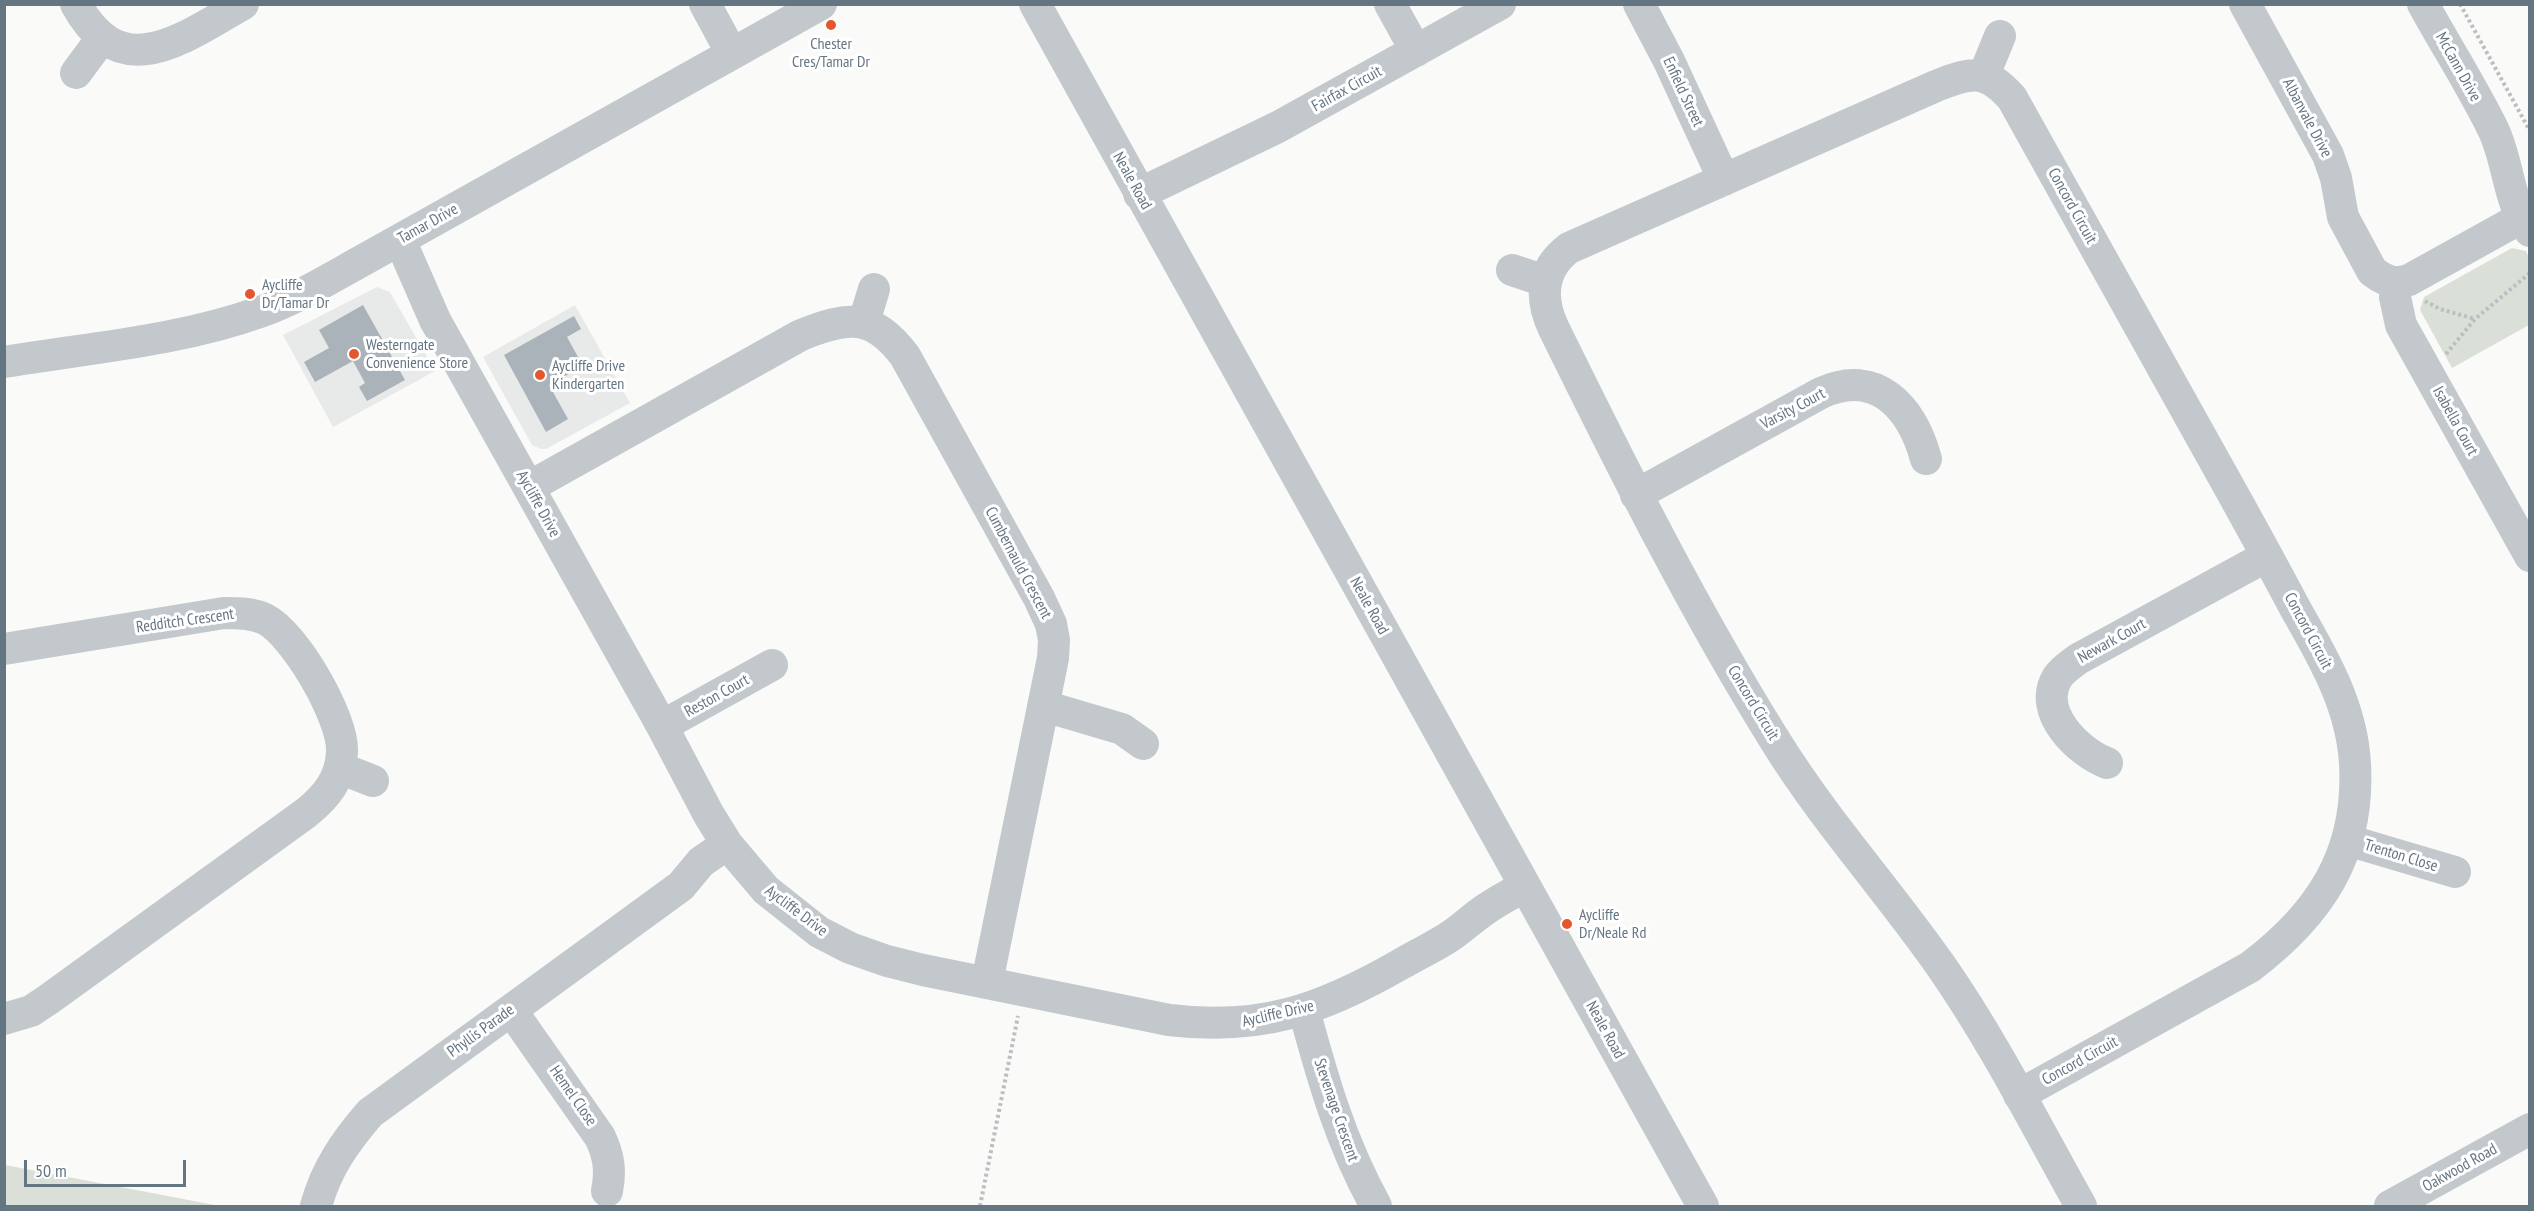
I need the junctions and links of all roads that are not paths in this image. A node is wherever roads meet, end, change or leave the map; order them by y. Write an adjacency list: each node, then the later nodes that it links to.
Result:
1 (76, 4): 13 (street)
2 (243, 4): 13 (street)
3 (705, 4): 14 (street)
4 (718, 4): 14 (street)
5 (821, 4): 14 (street, Tamar Drive)
6 (1035, 4): 21 (street, Neale Road)
7 (1390, 4): 15 (street)
8 (1500, 4): 15 (street, Fairfax Circuit)
9 (1639, 4): 19 (street, Enfield Street)
10 (2245, 4): 26 (street, Albanvale Drive)
11 (2423, 4): 18 (street, McCann Drive)
12 (2000, 36): 17 (street)
13 (102, 38): 16 (street)
14 (738, 51): 23 (street, Tamar Drive)
15 (1416, 51): 21 (street, Fairfax Circuit)
16 (76, 73)
17 (1984, 75): 19 (street); 33 (street, Concord Circuit)
18 (2493, 129): 20 (street, McCann Drive); 22 (street, McCann Drive)
19 (1724, 180): 25 (street)
20 (2529, 188)
21 (1144, 201): 46 (street, Neale Road)
22 (2526, 221): 26 (street)
23 (392, 244): 29 (street, Tamar Drive); 31 (street, Aycliffe Drive)
24 (1512, 270): 25 (street)
25 (1545, 281): 32 (street, Concord Circuit)
26 (2403, 281): 34 (street, Isabella Court)
27 (874, 289): 28 (street)
28 (864, 322): 31 (street); 37 (street, Cumbernauld Crescent)
29 (4, 362)
30 (1926, 459): 32 (street, Varsity Court)
31 (529, 488): 38 (street, Aycliffe Drive)
32 (1636, 495): 51 (street, Concord Circuit)
33 (2267, 556): 40 (street, Newark Court); 43 (street, Concord Circuit)
34 (2529, 556)
35 (4, 649): 41 (street, Redditch Crescent)
36 (772, 665): 38 (street, Reston Court)
37 (1044, 706): 39 (street); 47 (street, Cumbernauld Crescent)
38 (662, 726): 44 (street, Aycliffe Drive)
39 (1143, 744)
40 (2107, 763)
41 (340, 768): 42 (street); 50 (street, Redditch Crescent)
42 (373, 781)
43 (2348, 840): 45 (street, Trenton Close); 51 (street, Concord Circuit)
44 (732, 850): 47 (street, Aycliffe Drive); 48 (street, Phyllis Parade)
45 (2455, 872)
46 (1529, 893): 49 (street, Aycliffe Drive); 56 (street, Neale Road)
47 (987, 982): 49 (street, Aycliffe Drive)
48 (511, 1010): 53 (street, Hemel Close); 54 (street, Phyllis Parade)
49 (1304, 1010): 55 (street, Stevenage Crescent)
50 (4, 1019)
51 (2019, 1095): 57 (street, Concord Circuit)
52 (2529, 1129): 58 (street, Oakwood Road)
53 (608, 1191)
54 (316, 1206)
55 (1376, 1206)
56 (1703, 1206)
57 (2081, 1206)
58 (2391, 1206)

